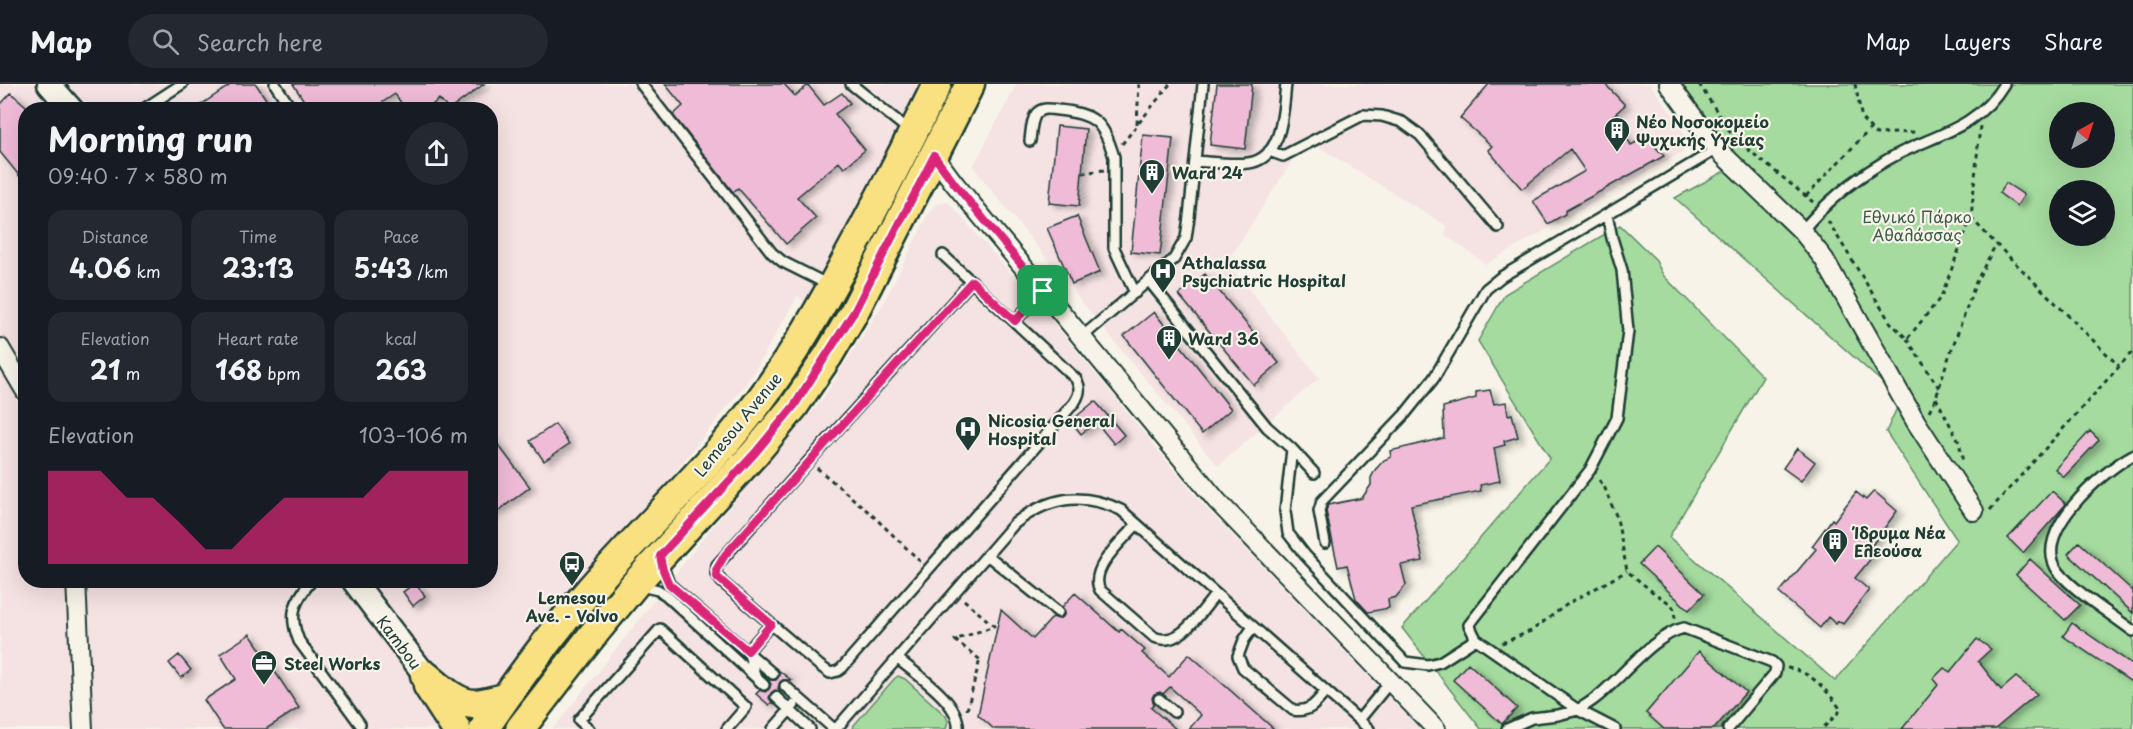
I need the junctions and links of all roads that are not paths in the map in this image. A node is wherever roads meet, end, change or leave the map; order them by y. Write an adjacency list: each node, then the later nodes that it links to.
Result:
1 (50, 84): 12 (street)
2 (182, 84): 13 (lane)
3 (275, 84): 14 (lane)
4 (641, 84): 27 (lane)
5 (851, 84): 16 (lane)
6 (937, 84): 16 (main road, Lemesou Avenue)
7 (970, 84): 16 (main road, Lemesou Avenue)
8 (1203, 84): 19 (lane)
9 (1286, 84): 18 (lane)
10 (1669, 84): 17 (street)
11 (2004, 84): 22 (lane)
12 (65, 102)
13 (154, 102)
14 (287, 102)
15 (1030, 141): 29 (lane)
16 (924, 145): 24 (main road, Lemesou Avenue); 27 (main road, Lemesou Avenue); 28 (street)
17 (1717, 149): 20 (lane); 22 (street)
18 (1269, 151): 19 (lane); 21 (lane)
19 (1195, 161): 26 (lane)
20 (1607, 214): 42 (lane); 54 (lane)
21 (1498, 227)
22 (1802, 231): 40 (street)
23 (943, 255): 25 (lane)
24 (881, 257): 36 (lane); 39 (main road, Lemesou Avenue)
25 (972, 281): 30 (lane); 51 (lane)
26 (1149, 282): 29 (lane); 34 (lane)
27 (832, 286): 65 (main road, Lemesou Avenue)
28 (1043, 291): 30 (lane); 31 (street)
29 (1135, 293): 31 (lane)
30 (1015, 321): 51 (lane)
31 (1082, 338): 60 (street)
32 (0, 348): 33 (street)
33 (18, 378)
34 (1292, 449): 37 (lane); 54 (lane)
35 (2133, 455): 53 (lane)
36 (753, 471)
37 (1314, 473)
38 (729, 497): 39 (lane)
39 (702, 511): 44 (main road, Lemesou Avenue)
40 (1974, 511)
41 (1137, 524): 43 (lane); 49 (lane); 49 (lane)
42 (1325, 543)
43 (987, 555): 50 (lane); 56 (lane)
44 (660, 556): 45 (main road, Lemesou Avenue); 55 (lane)
45 (635, 584): 59 (lane); 77 (main road, Lemesou Avenue)
46 (76, 588): 74 (street)
47 (306, 588): 72 (lane)
48 (358, 588): 58 (street, Kambou)
49 (1216, 594): 52 (lane)
50 (1058, 612)
51 (771, 624): 55 (lane)
52 (1253, 627): 63 (lane); 63 (lane)
53 (2133, 631)
54 (1476, 639): 69 (lane)
55 (748, 651): 57 (lane); 59 (lane)
56 (898, 659): 73 (lane); 82 (lane)
57 (773, 674)
58 (425, 675): 65 (main road); 75 (main road)
59 (755, 677): 61 (lane)
60 (1390, 682): 71 (lane); 84 (street)
61 (764, 685)
62 (785, 686): 66 (lane)
63 (1326, 691): 71 (lane)
64 (776, 697): 68 (lane)
65 (505, 698): 76 (main road, Lemesou Avenue)
66 (800, 699): 68 (lane); 82 (lane)
67 (1158, 699): 70 (lane)
68 (790, 710): 80 (lane); 81 (lane)
69 (1578, 710): 85 (lane); 86 (lane); 87 (lane)
70 (1174, 712)
71 (1359, 720): 83 (lane)
72 (360, 724)
73 (958, 727)
74 (83, 729)
75 (456, 729)
76 (484, 729)
77 (520, 729)
78 (589, 729): 79 (lane)
79 (727, 729)
80 (773, 729)
81 (810, 729)
82 (835, 729)
83 (1369, 729)
84 (1436, 729)
85 (1507, 729)
86 (1615, 729)
87 (1728, 729)

